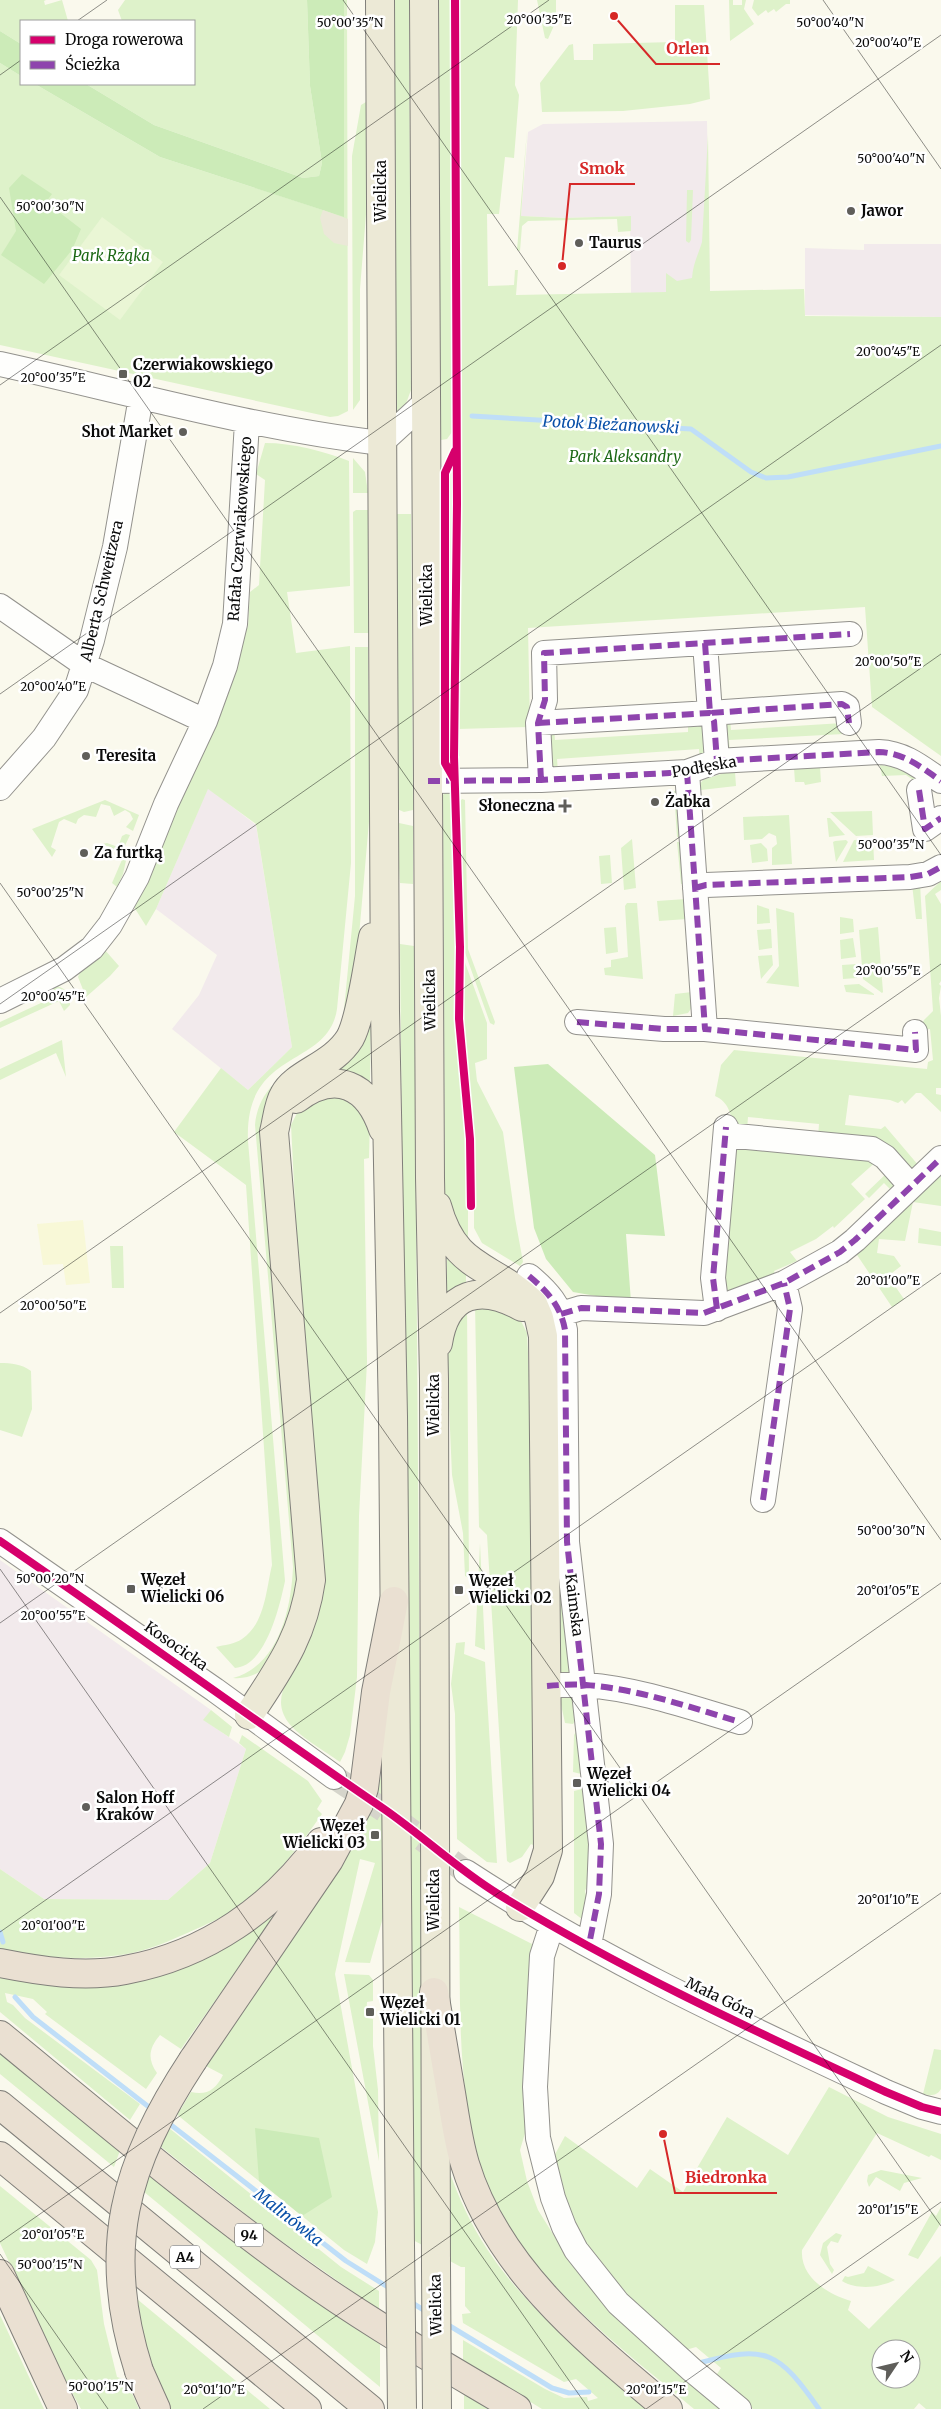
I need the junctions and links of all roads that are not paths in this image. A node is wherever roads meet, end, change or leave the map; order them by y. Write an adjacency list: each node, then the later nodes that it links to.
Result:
1 (380, 0): 7 (main road, Wielicka)
2 (424, 0): 5 (main road, Wielicka)
3 (0, 364): 4 (street)
4 (142, 397): 6 (street); 11 (street, Alberta Schweitzera)
5 (426, 402): 7 (street); 19 (main road, Wielicka)
6 (247, 422): 7 (street); 13 (street, Rafała Czerwiakowskiego)
7 (381, 443): 25 (main road, Wielicka)
8 (0, 606): 11 (street)
9 (850, 634): 10 (street)
10 (705, 643): 12 (street); 14 (street)
11 (85, 665): 13 (street); 21 (street, Alberta Schweitzera)
12 (710, 713): 14 (street); 15 (street); 16 (street)
13 (204, 721): 27 (street, Rafała Czerwiakowskiego)
14 (538, 723): 18 (street)
15 (849, 723)
16 (717, 761): 17 (street, Podłęska); 20 (street, Podłęska)
17 (687, 772): 18 (street, Podłęska); 26 (street)
18 (541, 780): 19 (street, Podłęska)
19 (428, 781): 34 (main road, Wielicka)
20 (941, 782)
21 (0, 788)
22 (919, 790): 23 (street)
23 (941, 818)
24 (941, 868): 26 (street)
25 (384, 880): 31 (main road); 32 (main road, Wielicka)
26 (696, 888): 29 (street)
27 (0, 1001)
28 (577, 1022): 29 (street)
29 (705, 1030): 30 (street)
30 (915, 1032)
31 (280, 1112): 32 (main road); 46 (main road)
32 (386, 1146): 43 (main road, Wielicka)
33 (941, 1158): 35 (street)
34 (430, 1178): 39 (main road); 40 (main road, Wielicka)
35 (910, 1185): 37 (street); 38 (street)
36 (529, 1276): 39 (street, Kaimska)
37 (784, 1283): 38 (street); 41 (street)
38 (716, 1309): 39 (street)
39 (551, 1321): 40 (main road); 44 (street, Kaimska); 45 (main road)
40 (434, 1379): 55 (main road, Wielicka)
41 (763, 1500)
42 (0, 1542): 46 (street, Kosocicka)
43 (394, 1601): 48 (highway); 67 (main road, Wielicka, bridge)
44 (584, 1685): 45 (street); 47 (street); 53 (street, Kaimska)
45 (547, 1686): 51 (main road)
46 (249, 1715): 49 (street, Kosocicka)
47 (740, 1722)
48 (366, 1765): 54 (highway); 64 (highway, bridge)
49 (334, 1777)
50 (466, 1872): 51 (street, Mała Góra)
51 (520, 1907): 52 (street, Mała Góra)
52 (552, 1926): 53 (street, Mała Góra); 71 (street)
53 (589, 1945): 58 (street, Mała Góra)
54 (0, 1963)
55 (434, 1992): 68 (main road, Wielicka, bridge); 70 (highway)
56 (0, 2035): 69 (highway, 94)
57 (0, 2105): 66 (highway, A4)
58 (941, 2112)
59 (0, 2156): 65 (highway, A4)
60 (0, 2274): 61 (highway)
61 (49, 2378): 62 (highway); 63 (highway)
62 (63, 2409)
63 (70, 2409)
64 (156, 2409)
65 (306, 2409)
66 (370, 2409)
67 (402, 2409)
68 (437, 2409)
69 (517, 2409)
70 (668, 2409)
71 (739, 2409)

